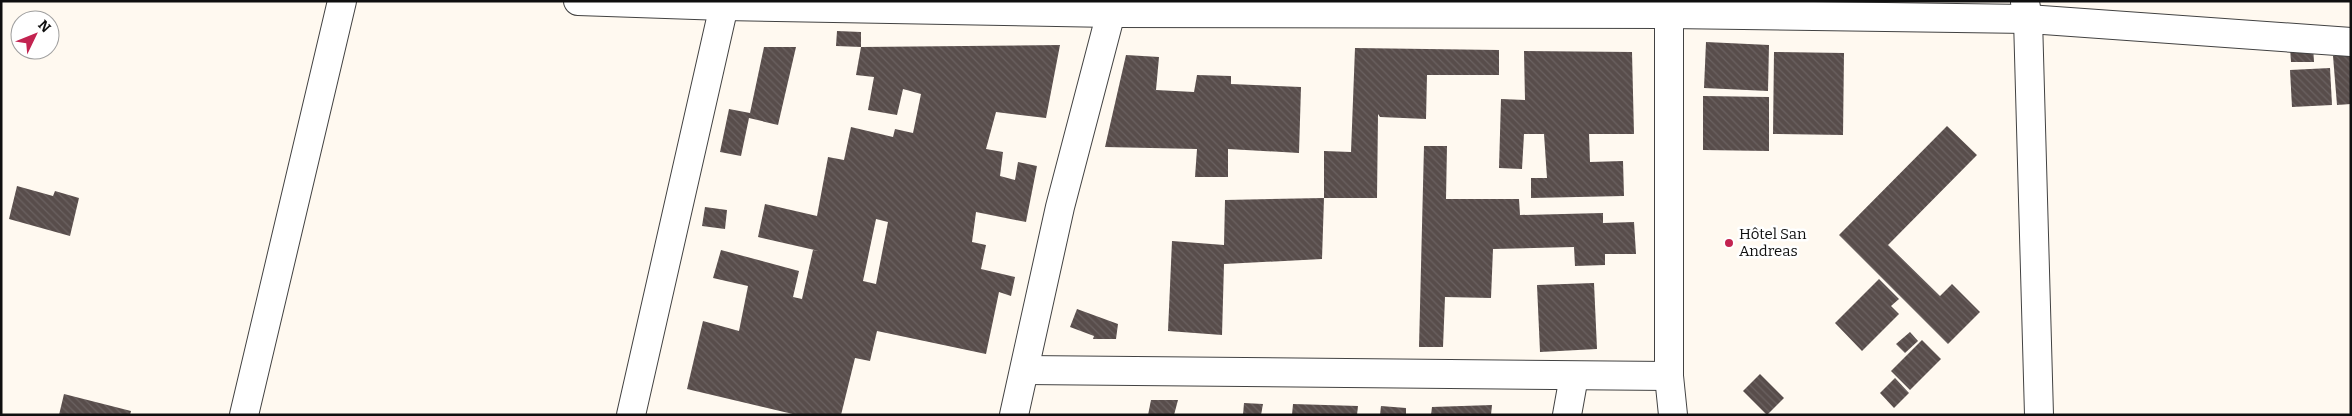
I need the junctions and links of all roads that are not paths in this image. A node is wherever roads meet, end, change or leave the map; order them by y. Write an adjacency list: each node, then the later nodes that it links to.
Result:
1 (342, 1): 11 (street)
2 (578, 1): 3 (street)
3 (724, 4): 4 (street); 12 (street)
4 (1113, 7): 6 (street); 8 (street)
5 (2027, 10): 6 (street); 7 (street); 16 (street)
6 (1669, 14): 10 (street)
7 (2351, 42)
8 (1024, 370): 9 (street); 13 (street)
9 (1574, 376): 10 (street); 14 (street)
10 (1670, 376): 15 (street)
11 (244, 415)
12 (631, 415)
13 (1014, 415)
14 (1567, 415)
15 (1674, 415)
16 (2038, 415)

